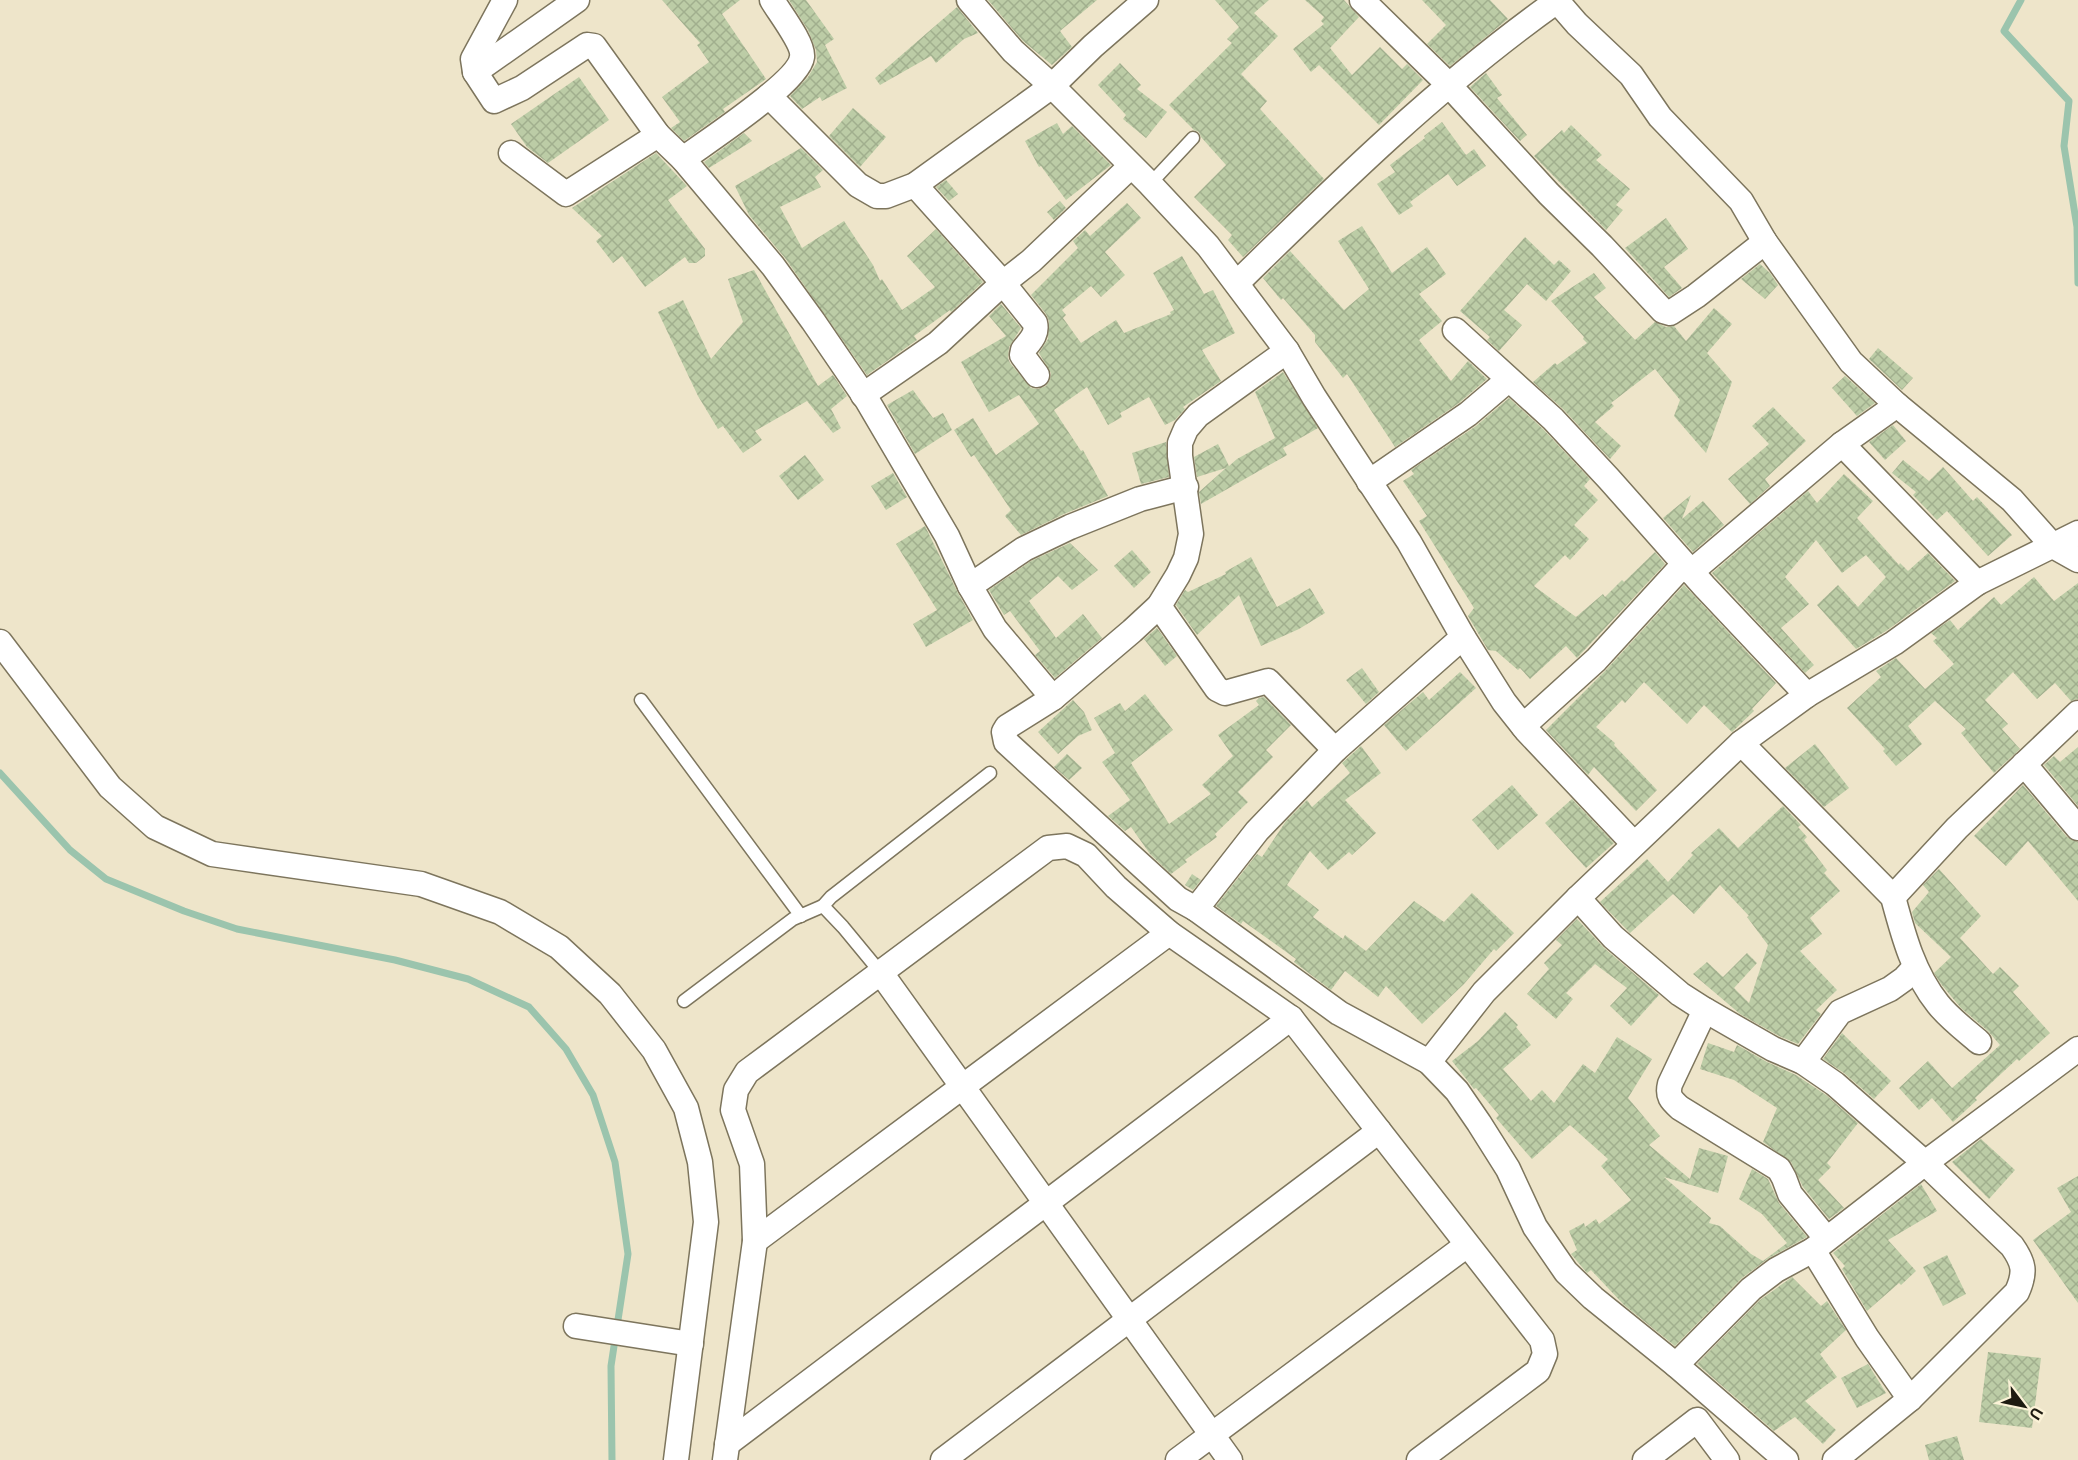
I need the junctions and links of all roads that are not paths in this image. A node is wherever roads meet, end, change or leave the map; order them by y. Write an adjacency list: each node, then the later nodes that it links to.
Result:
1 (505, 0): 8 (street)
2 (576, 0): 8 (street)
3 (772, 0): 11 (street)
4 (969, 0): 10 (street)
5 (1146, 0): 10 (street)
6 (1362, 0): 9 (street)
7 (1557, 0): 9 (street); 19 (street)
8 (475, 72): 12 (street)
9 (1448, 84): 19 (street); 21 (street)
10 (1052, 86): 16 (street); 18 (street)
11 (769, 96): 15 (street); 18 (street)
12 (658, 135): 14 (street); 15 (street)
13 (1193, 138): 17 (lane)
14 (511, 153)
15 (683, 159): 26 (street)
16 (1131, 166): 17 (street); 20 (street)
17 (1150, 184): 21 (street)
18 (915, 185): 20 (street)
19 (1765, 242): 27 (street)
20 (1003, 283): 24 (street); 26 (street)
21 (1237, 283): 23 (street)
22 (1455, 330): 25 (street)
23 (1287, 351): 29 (street); 30 (street)
24 (1037, 375)
25 (1508, 380): 29 (street); 34 (street)
26 (863, 395): 36 (street)
27 (1897, 405): 28 (street); 32 (street)
28 (1842, 444): 34 (street); 35 (street)
29 (1369, 482): 38 (street)
30 (1186, 487): 36 (street); 37 (street)
31 (2078, 533): 32 (street)
32 (2053, 546): 33 (street); 35 (street)
33 (2078, 560)
34 (1688, 568): 40 (street); 44 (street)
35 (1977, 583): 40 (street)
36 (970, 586): 41 (street)
37 (1159, 606): 41 (street); 46 (street)
38 (1463, 637): 44 (street); 46 (street)
39 (0, 642): 75 (street)
40 (1807, 695): 45 (street)
41 (1053, 698): 54 (street)
42 (641, 700): 55 (lane)
43 (2078, 713): 47 (street)
44 (1523, 726): 50 (street)
45 (1741, 743): 50 (street); 51 (street)
46 (1335, 750): 54 (street)
47 (2024, 764): 49 (street); 51 (street)
48 (990, 773): 53 (lane)
49 (2078, 828)
50 (1634, 844): 52 (street)
51 (1893, 897): 57 (street)
52 (1578, 898): 60 (street); 64 (street)
53 (823, 906): 55 (lane); 58 (lane)
54 (1196, 909): 64 (street)
55 (801, 916): 59 (lane)
56 (1169, 933): 58 (street); 61 (street); 66 (street)
57 (1915, 967): 62 (street); 65 (street)
58 (881, 973): 66 (street); 70 (street)
59 (684, 1001)
60 (1705, 1010): 65 (street); 71 (street)
61 (1291, 1018): 67 (street); 69 (street)
62 (1978, 1042)
63 (2078, 1049): 68 (street)
64 (1429, 1062): 76 (street)
65 (1803, 1062): 68 (street)
66 (962, 1087): 69 (street); 70 (street)
67 (1379, 1131): 72 (street); 73 (street)
68 (1925, 1163): 71 (street); 77 (street)
69 (1046, 1203): 73 (street); 79 (street)
70 (755, 1241): 79 (street)
71 (1819, 1244): 76 (street); 77 (street)
72 (1467, 1245): 78 (street); 84 (street)
73 (1129, 1319): 78 (street); 81 (street)
74 (576, 1326): 75 (street)
75 (691, 1344): 80 (street)
76 (1676, 1365): 87 (street)
77 (1910, 1399): 88 (street)
78 (1212, 1435): 82 (street); 83 (street)
79 (726, 1452)
80 (676, 1460)
81 (943, 1460)
82 (1178, 1460)
83 (1230, 1460)
84 (1419, 1460)
85 (1645, 1460): 86 (street)
86 (1727, 1460)
87 (1786, 1460)
88 (1835, 1460)

